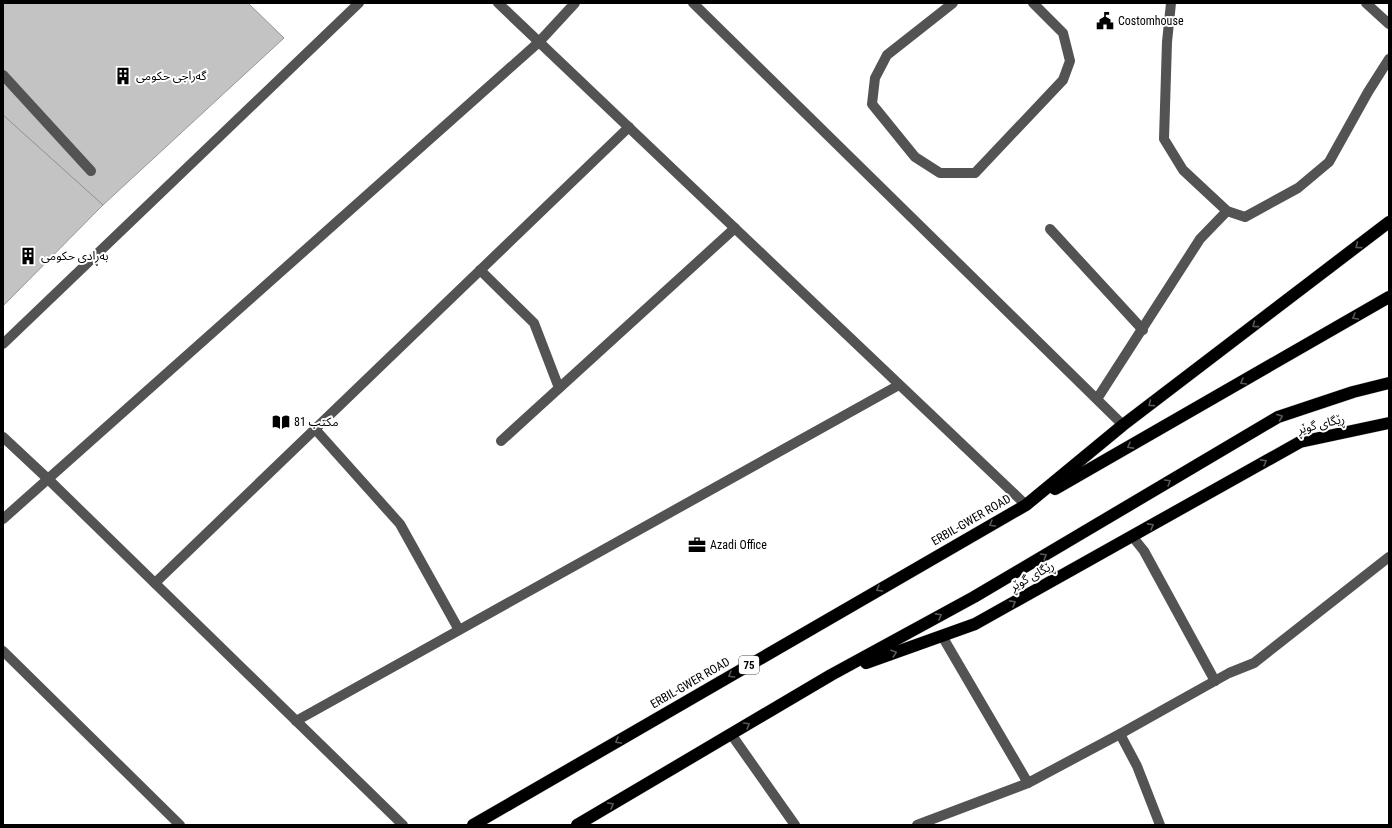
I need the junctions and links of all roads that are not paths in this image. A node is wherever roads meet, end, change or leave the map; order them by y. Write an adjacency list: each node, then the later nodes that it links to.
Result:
1 (498, 3): 10 (street)
2 (575, 3): 10 (street)
3 (693, 3): 26 (street)
4 (953, 3): 5 (street)
5 (1033, 3)
6 (1171, 3): 15 (street)
7 (1366, 3): 9 (street)
8 (355, 4): 22 (street)
9 (1389, 24)
10 (539, 42): 13 (street); 32 (street)
11 (1389, 59): 15 (street)
12 (3, 75): 14 (street)
13 (629, 127): 17 (street); 19 (street)
14 (91, 171)
15 (1227, 212): 21 (street)
16 (1389, 222): 28 (highway, one-way to 28)
17 (735, 228): 24 (street); 25 (street)
18 (1050, 229): 21 (street)
19 (480, 270): 25 (street); 29 (street)
20 (1389, 297): 33 (highway, one-way to 33)
21 (1143, 330): 26 (street)
22 (3, 344)
23 (1389, 383): 41 (highway, one-way to 23)
24 (899, 385): 33 (street); 38 (street)
25 (560, 388): 31 (street)
26 (1097, 399): 28 (street)
27 (1389, 423): 35 (highway, ڕێگای گوێڕ, one-way to 27)
28 (1123, 425): 33 (highway)
29 (315, 429): 37 (street); 38 (street)
30 (3, 437): 32 (street)
31 (501, 441)
32 (48, 479): 34 (street); 37 (street)
33 (1026, 505): 49 (highway, ERBIL-GWER ROAD / 75, one-way to 49)
34 (3, 519)
35 (1132, 536): 39 (highway, ڕێگای گوێڕ, one-way to 35); 42 (street)
36 (1389, 557): 42 (street)
37 (155, 583): 43 (street)
38 (459, 630): 43 (street)
39 (942, 636): 41 (highway, ڕێگای گوێڕ, one-way to 39); 46 (street)
40 (3, 651): 47 (street)
41 (831, 675): 44 (highway, one-way to 41)
42 (1215, 681): 45 (street)
43 (296, 720): 48 (street)
44 (731, 734): 50 (highway, one-way to 44); 51 (street)
45 (1120, 734): 46 (street); 53 (street)
46 (1028, 783): 52 (street)
47 (180, 825)
48 (403, 825)
49 (473, 825)
50 (577, 825)
51 (795, 825)
52 (917, 825)
53 (1160, 825)

